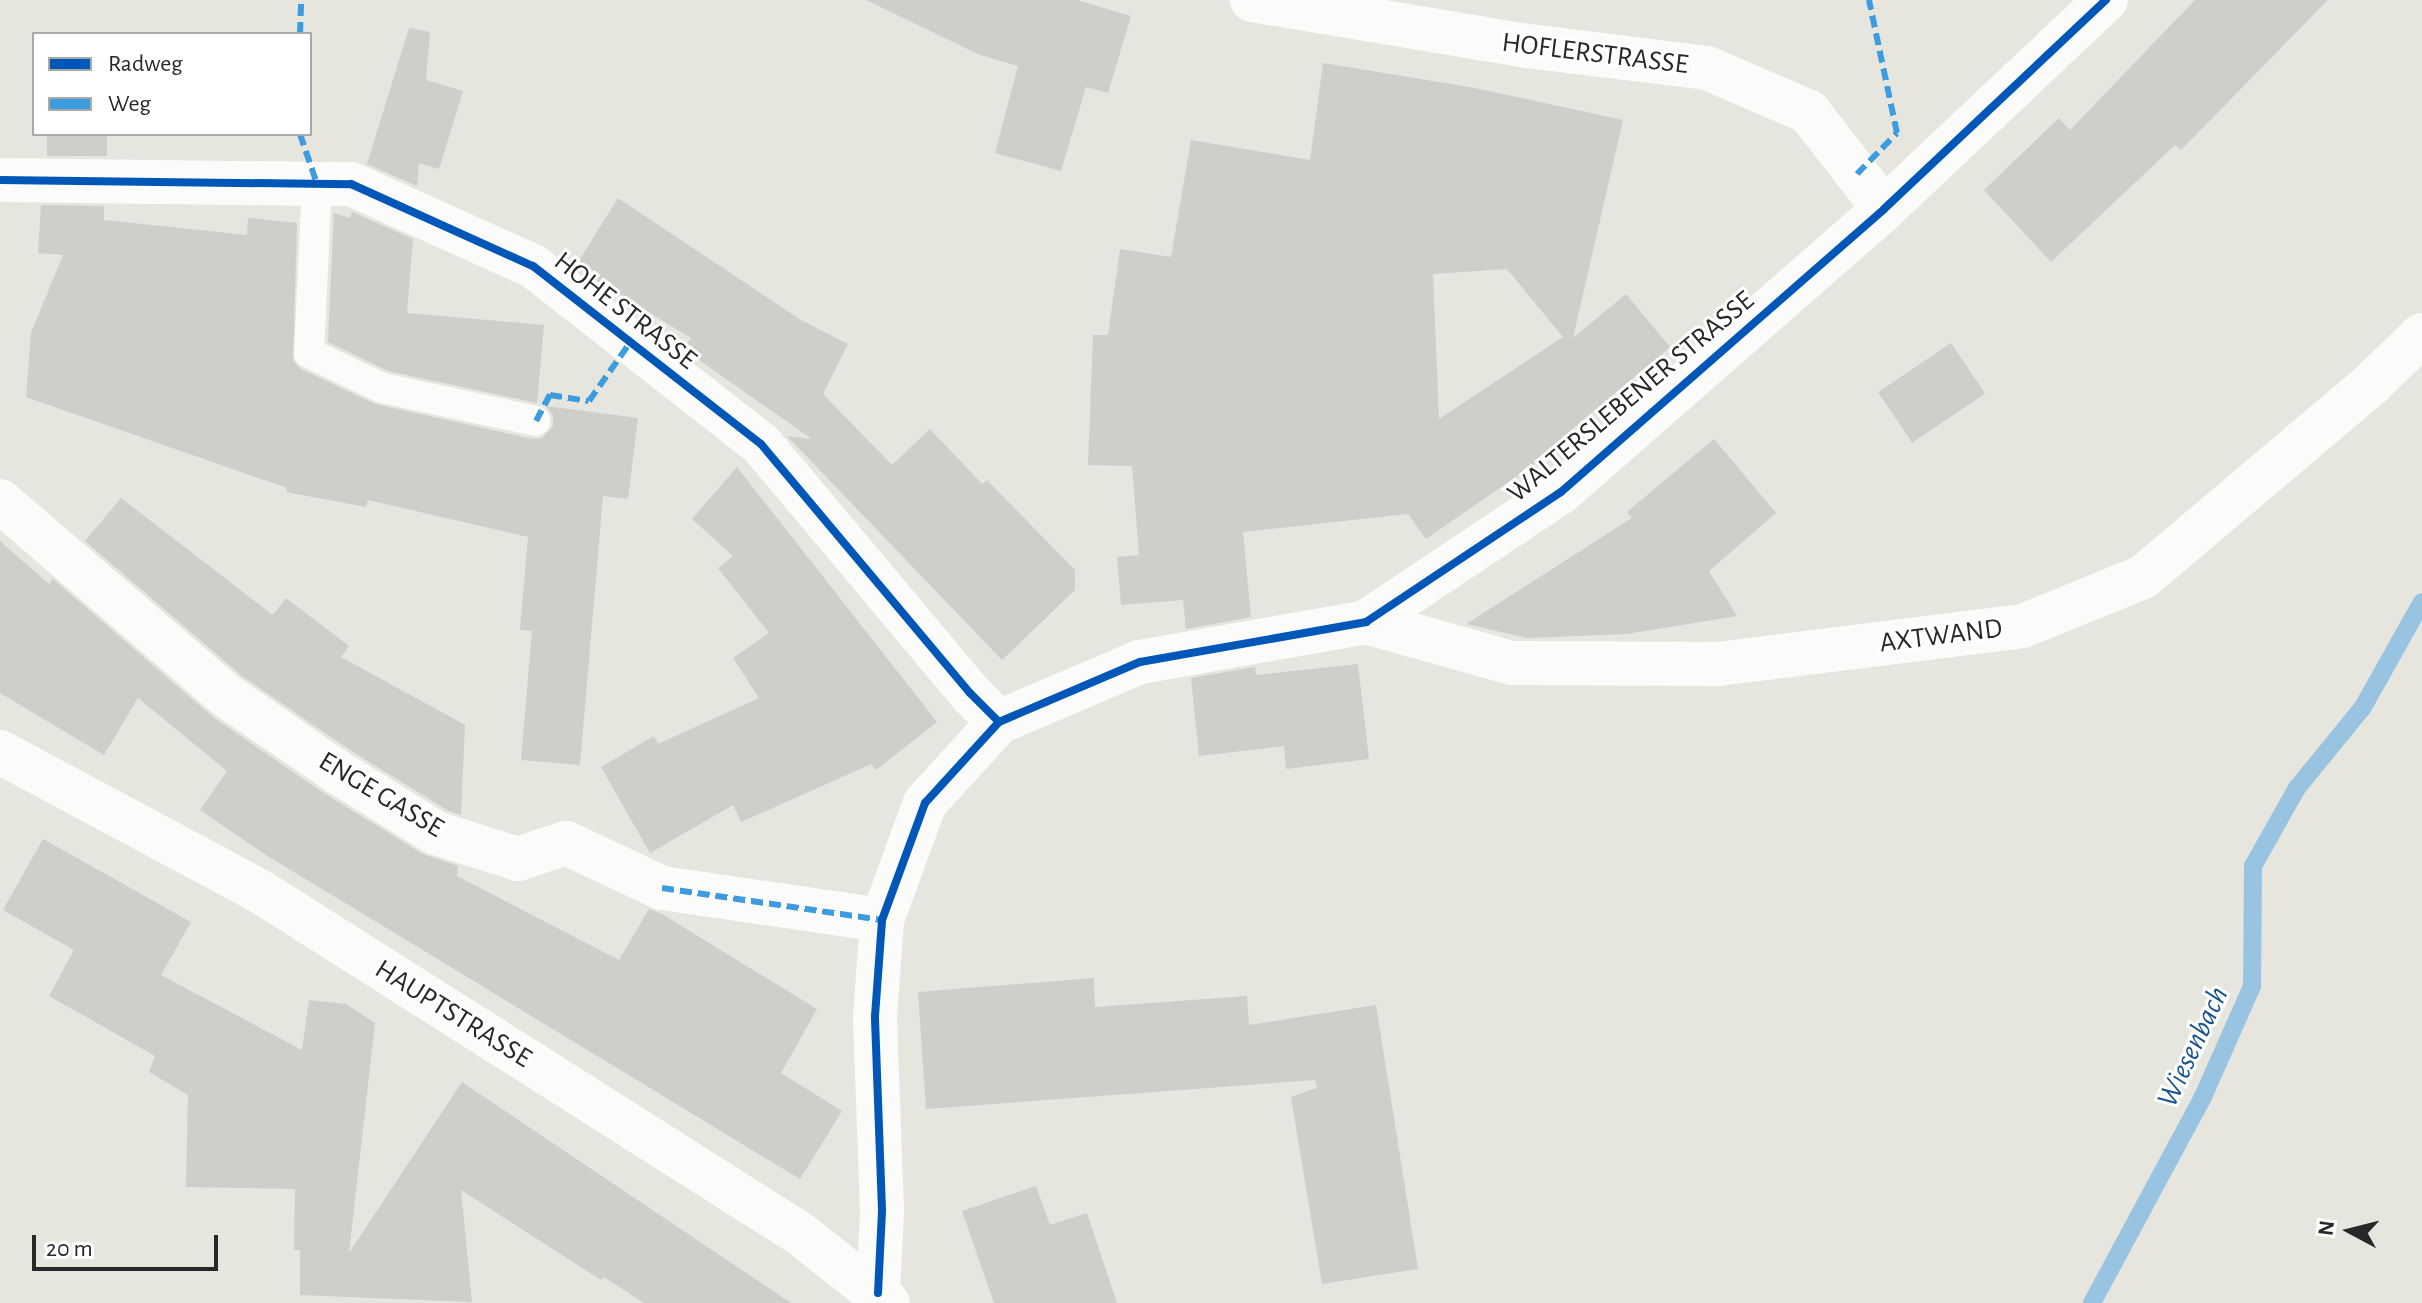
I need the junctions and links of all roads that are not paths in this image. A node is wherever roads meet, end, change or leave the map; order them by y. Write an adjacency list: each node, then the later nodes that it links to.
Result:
1 (1252, 0): 5 (street, HOFLERSTRASSE)
2 (2106, 0): 5 (street, WALTERSLEBENER STRASSE)
3 (0, 180): 4 (street, HOHE STRASSE)
4 (317, 184): 7 (lane); 10 (street, HOHE STRASSE)
5 (1884, 209): 9 (street, WALTERSLEBENER STRASSE)
6 (2422, 335): 9 (street, AXTWAND)
7 (536, 421)
8 (0, 501): 12 (street, ENGE GASSE)
9 (1366, 622): 10 (street, WALTERSLEBENER STRASSE)
10 (999, 722): 12 (street, WALTERSLEBENER STRASSE)
11 (0, 752): 13 (street, HAUPTSTRASSE)
12 (882, 920): 13 (street, WALTERSLEBENER STRASSE)
13 (883, 1298)

